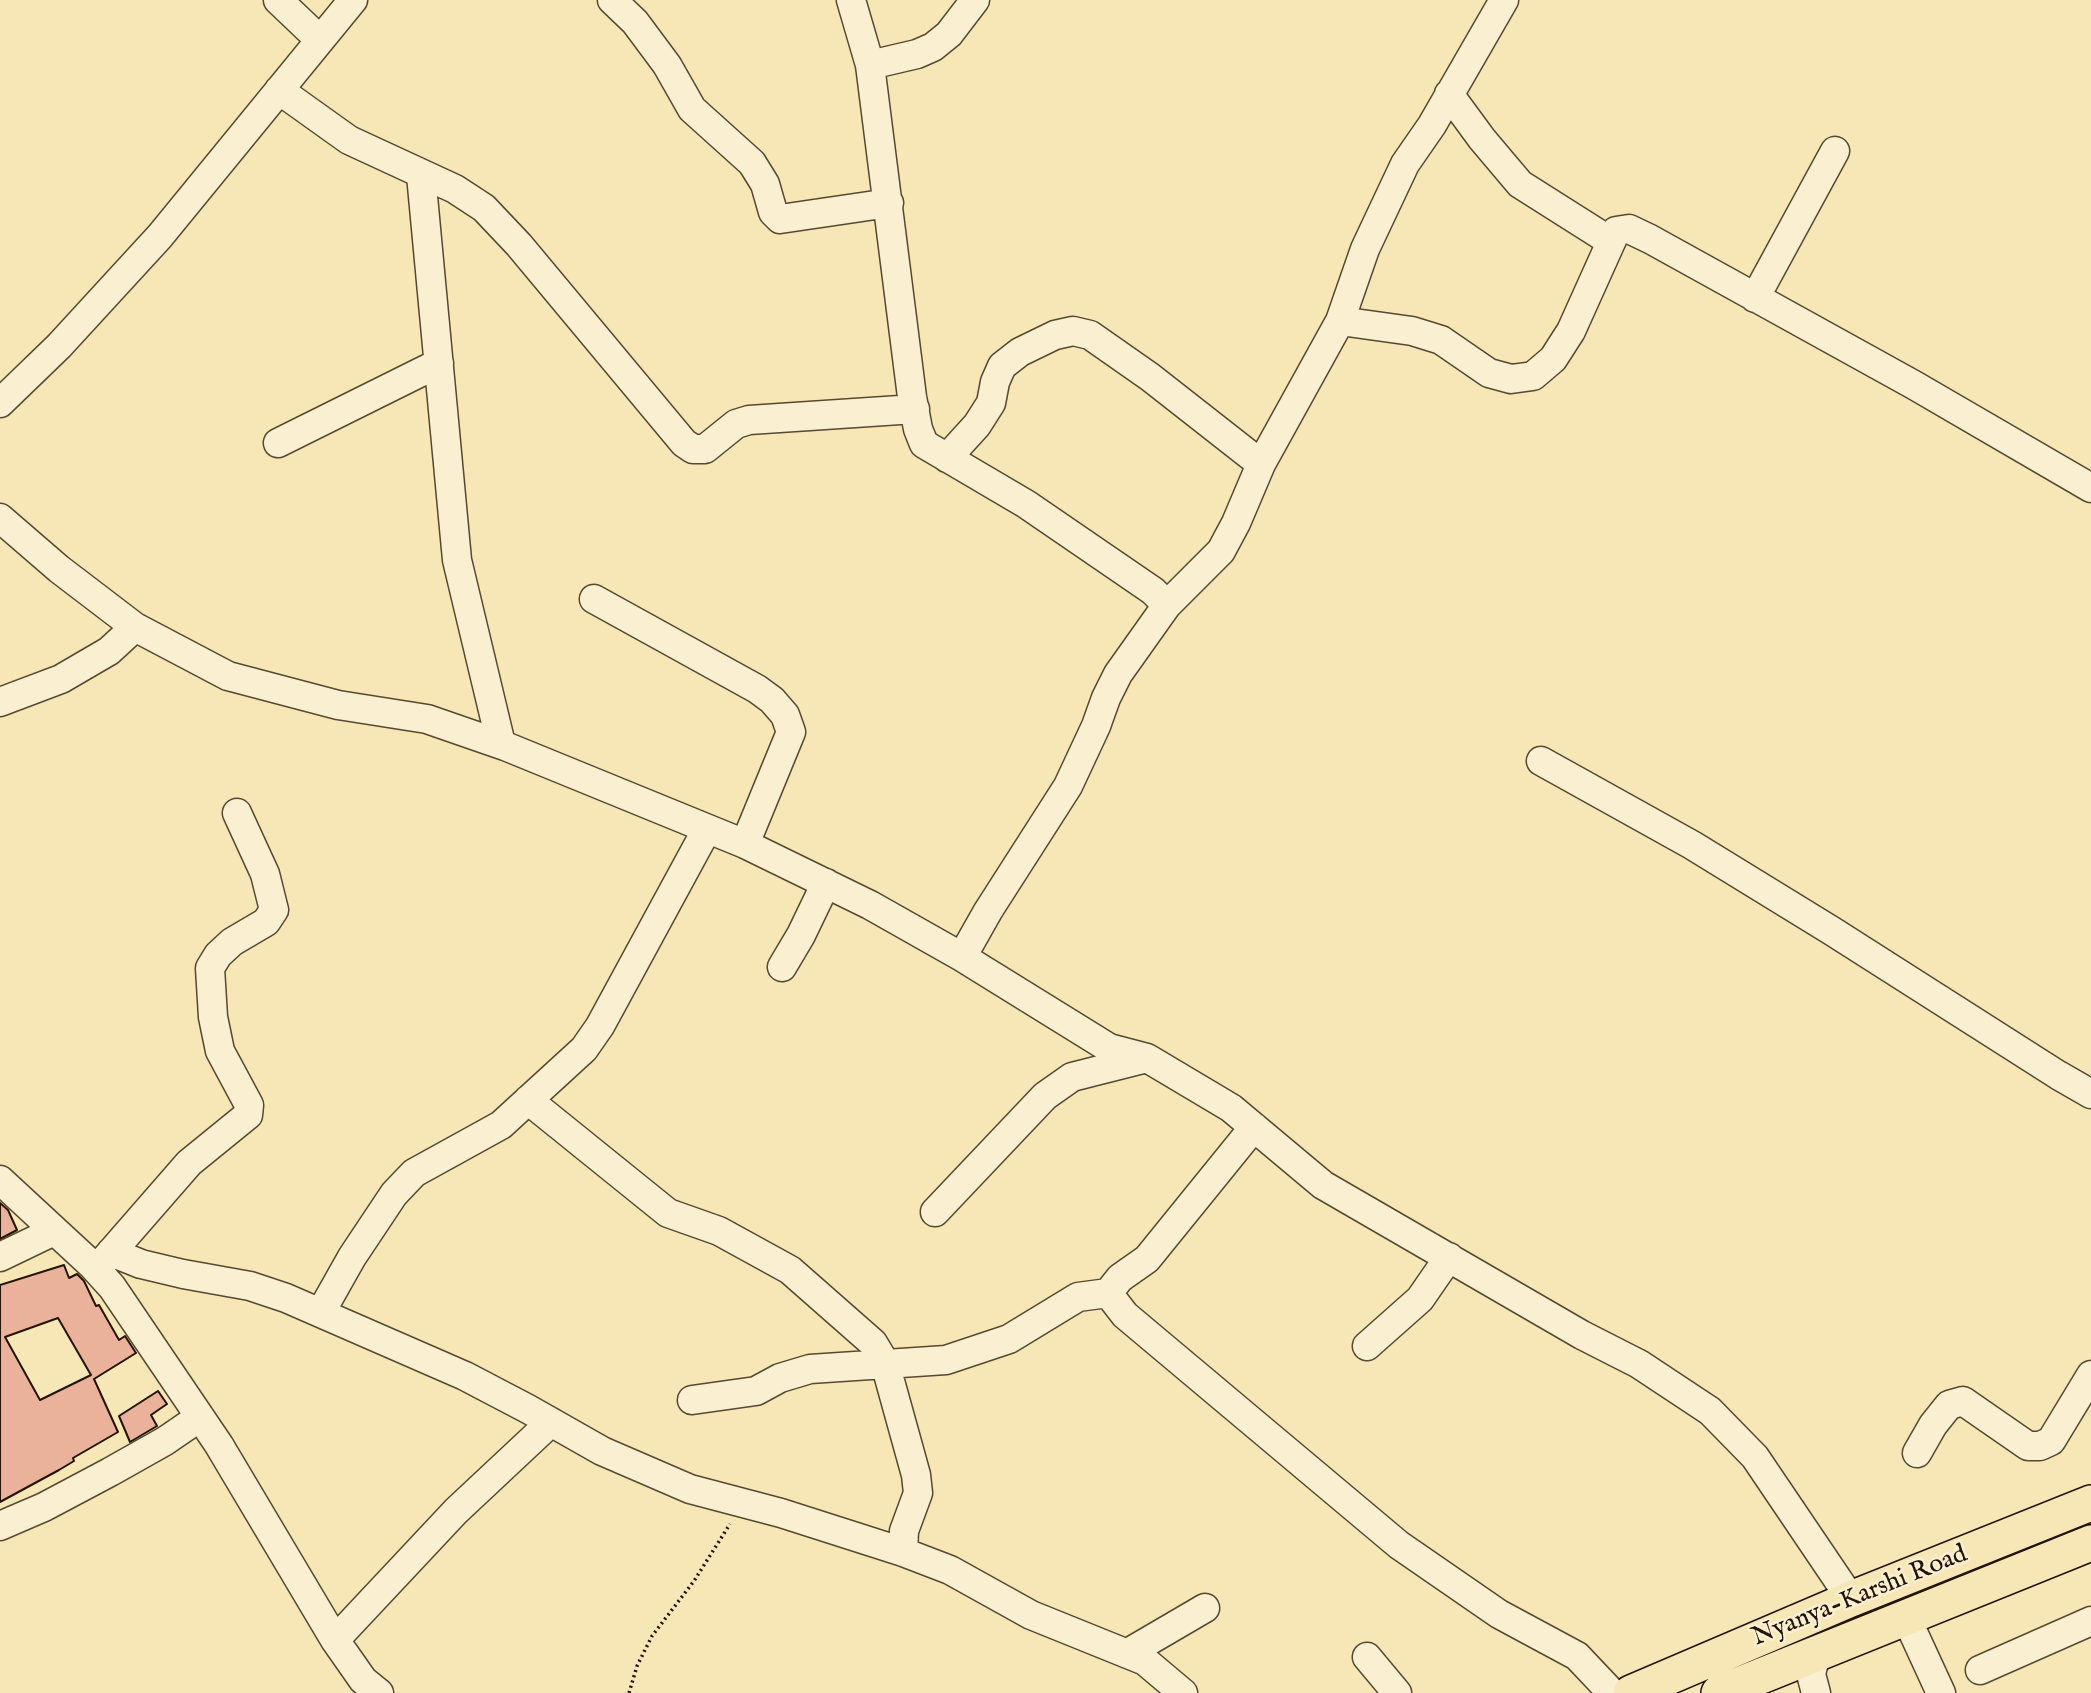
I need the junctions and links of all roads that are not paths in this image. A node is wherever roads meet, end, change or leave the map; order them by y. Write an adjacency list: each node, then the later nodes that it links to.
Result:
1 (278, 0): 7 (street)
2 (353, 0): 7 (street)
3 (612, 0): 13 (street)
4 (851, 0): 8 (street)
5 (975, 0): 8 (street)
6 (1504, 0): 10 (street)
7 (320, 40): 9 (street)
8 (870, 65): 13 (street)
9 (279, 90): 12 (street); 18 (street)
10 (1448, 94): 14 (street); 16 (street)
11 (1835, 151): 15 (street)
12 (421, 175): 17 (street); 19 (street)
13 (889, 203): 19 (street)
14 (1610, 241): 15 (street); 16 (street)
15 (1755, 298): 23 (street)
16 (1340, 321): 22 (street)
17 (439, 363): 20 (street); 29 (street)
18 (0, 403)
19 (915, 409): 21 (street)
20 (278, 443)
21 (947, 458): 22 (street); 26 (street)
22 (1261, 464): 26 (street)
23 (2091, 488)
24 (0, 518): 27 (street)
25 (594, 599): 33 (street)
26 (1167, 605): 35 (street)
27 (135, 626): 28 (street); 29 (street)
28 (0, 702)
29 (501, 744): 32 (street)
30 (1541, 761): 38 (street)
31 (237, 813): 46 (street)
32 (707, 829): 33 (street); 39 (street)
33 (745, 844): 34 (street)
34 (826, 883): 35 (street); 36 (street)
35 (962, 957): 37 (street)
36 (782, 967)
37 (1147, 1058): 40 (street); 42 (street)
38 (2091, 1094)
39 (528, 1100): 48 (street); 50 (street)
40 (1254, 1127): 45 (street); 47 (street)
41 (0, 1180): 43 (street)
42 (935, 1212)
43 (54, 1231): 44 (street); 46 (street)
44 (0, 1257)
45 (1449, 1257): 49 (street); 60 (street)
46 (104, 1261): 48 (street); 53 (street)
47 (1108, 1293): 50 (street); 72 (street)
48 (321, 1312): 54 (street)
49 (1367, 1346)
50 (885, 1363): 52 (street); 59 (street)
51 (2091, 1375): 55 (street)
52 (692, 1400)
53 (200, 1417): 57 (street); 64 (street)
54 (551, 1422): 59 (street); 64 (street)
55 (1917, 1453)
56 (2091, 1503): 60 (main road, Nyanya-Karshi Road)
57 (0, 1526)
58 (2091, 1543): 62 (main road, Nyanya-Karshi Road)
59 (903, 1552): 65 (street)
60 (1852, 1599): 73 (main road, Nyanya-Karshi Road)
61 (1205, 1608): 65 (street)
62 (1906, 1617): 66 (main road, Nyanya-Karshi Road); 76 (street)
63 (2091, 1621): 68 (street)
64 (335, 1640): 69 (street)
65 (1128, 1653): 70 (street)
66 (1816, 1654): 74 (main road, Nyanya-Karshi Road); 75 (street)
67 (1367, 1657): 71 (street)
68 (1980, 1670)
69 (379, 1693)
70 (1183, 1693)
71 (1397, 1693)
72 (1612, 1693)
73 (1630, 1693)
74 (1720, 1693)
75 (1816, 1693)
76 (1941, 1693)

